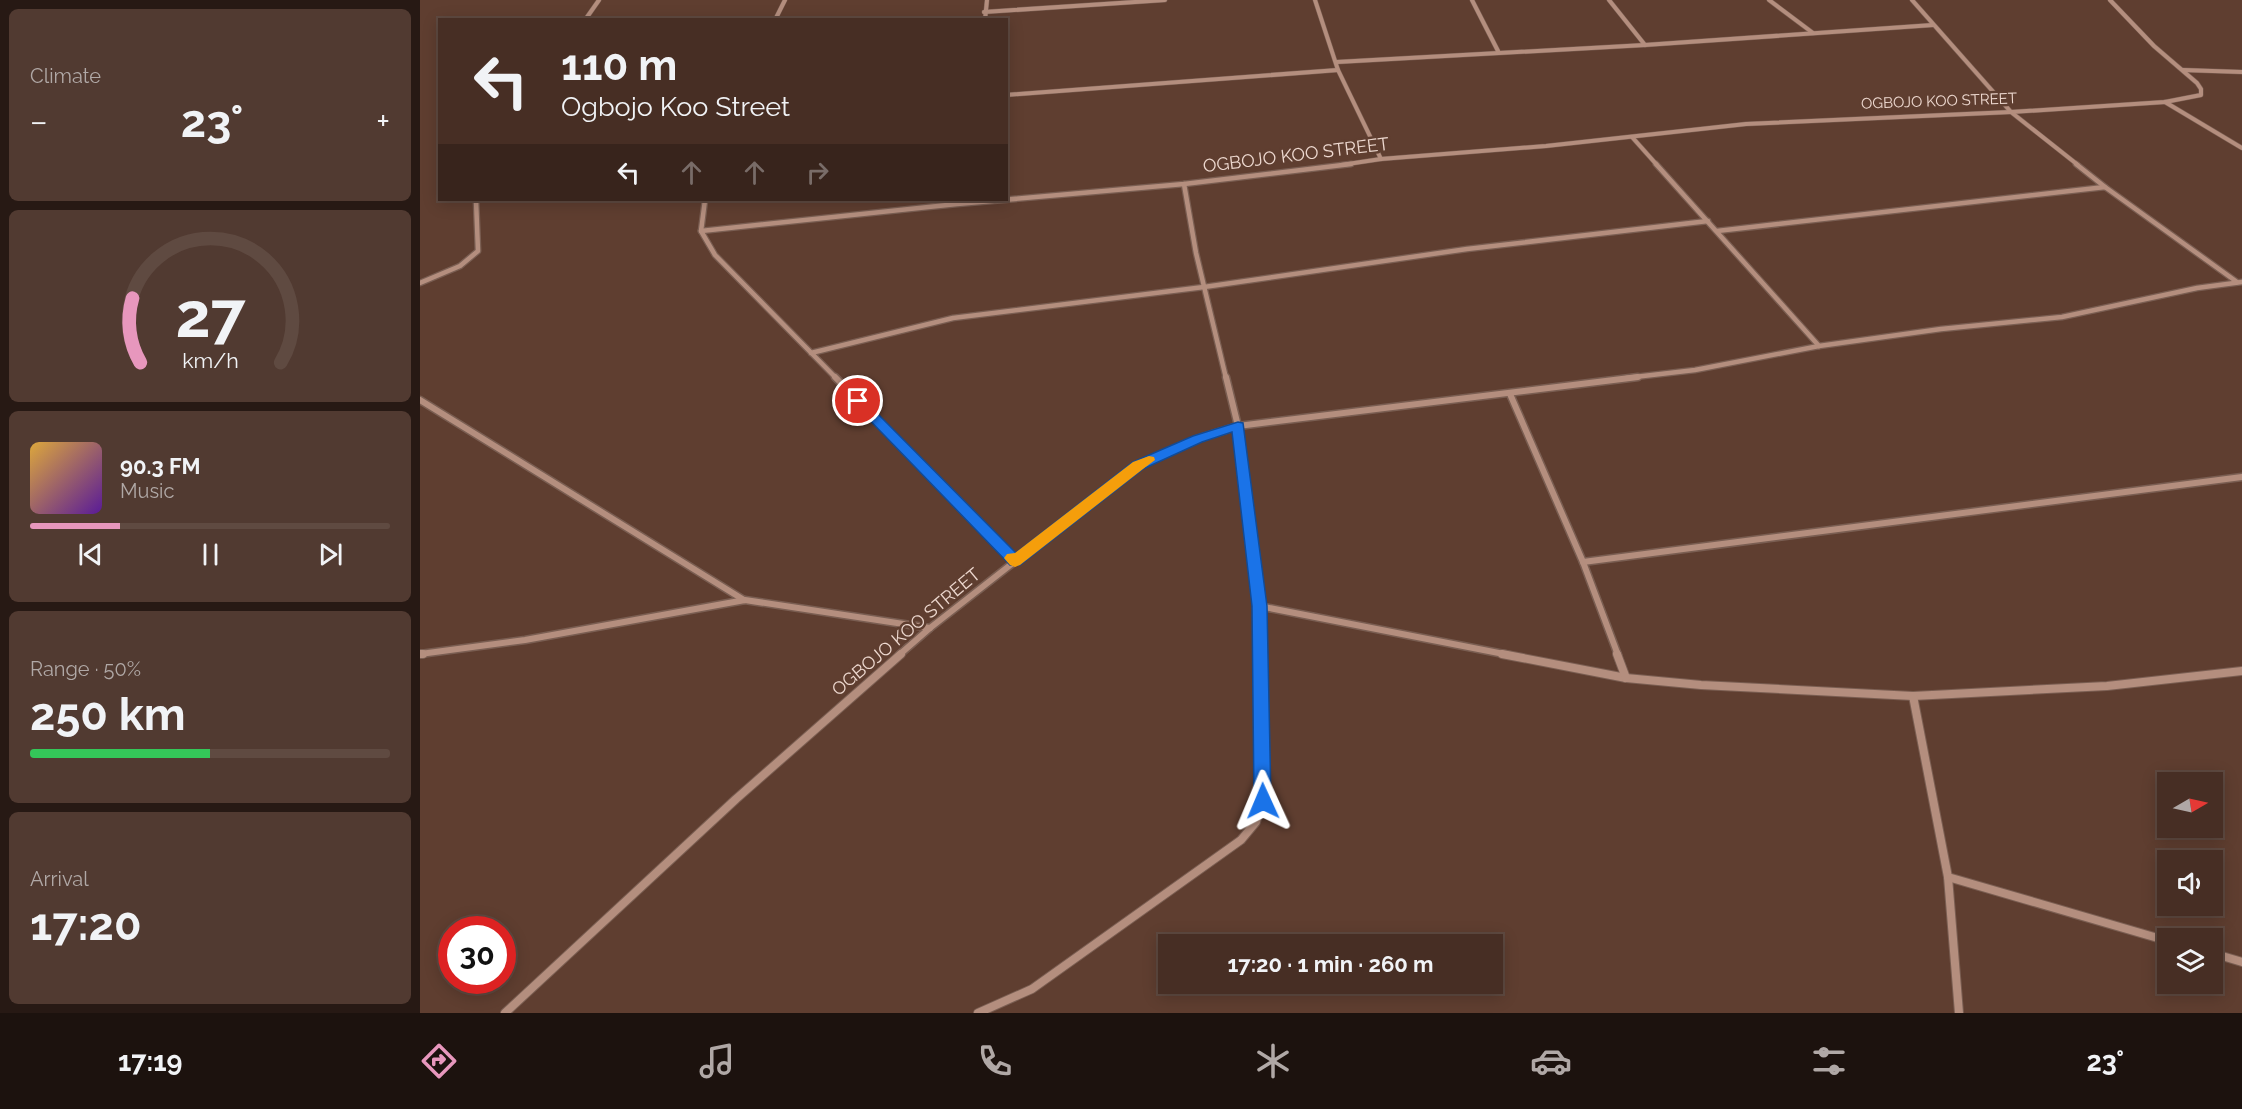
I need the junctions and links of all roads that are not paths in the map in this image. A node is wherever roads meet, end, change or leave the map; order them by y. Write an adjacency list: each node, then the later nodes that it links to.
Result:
1 (599, 0): 12 (street)
2 (784, 0): 13 (street)
3 (987, 0): 11 (street)
4 (1165, 0): 11 (street)
5 (1316, 0): 19 (street)
6 (1472, 0): 18 (street)
7 (1609, 0): 17 (street)
8 (1769, 0): 16 (street)
9 (1912, 0): 15 (street)
10 (2110, 0): 21 (street, OGBOJO KOO STREET)
11 (984, 12): 14 (street)
12 (586, 18)
13 (776, 18)
14 (985, 18)
15 (1933, 25): 16 (street); 25 (street)
16 (1813, 34): 17 (street)
17 (1645, 45): 18 (street)
18 (1498, 51): 19 (street)
19 (1337, 62): 20 (street)
20 (1338, 70): 23 (street); 28 (street)
21 (2183, 70): 22 (street); 24 (street, OGBOJO KOO STREET)
22 (2242, 72)
23 (1008, 95)
24 (2165, 102): 25 (street, OGBOJO KOO STREET); 27 (street)
25 (2011, 112): 26 (street, OGBOJO KOO STREET); 30 (street)
26 (1632, 137): 28 (street, OGBOJO KOO STREET); 35 (street)
27 (2242, 148)
28 (1381, 159): 29 (street, OGBOJO KOO STREET)
29 (1184, 184): 31 (street); 40 (street, OGBOJO KOO STREET)
30 (2105, 187): 37 (street); 38 (street)
31 (1008, 198)
32 (476, 201): 39 (street)
33 (705, 201): 36 (street)
34 (957, 202): 36 (street)
35 (1707, 221): 37 (street); 40 (street)
36 (701, 231): 42 (street)
37 (1717, 231): 41 (street)
38 (2240, 282): 41 (street)
39 (420, 283)
40 (1204, 287): 42 (street); 45 (street, OGBOJO KOO STREET)
41 (1819, 346): 43 (street)
42 (811, 353): 47 (street)
43 (1510, 394): 45 (street); 48 (street)
44 (420, 400): 49 (street)
45 (1238, 426): 47 (street, OGBOJO KOO STREET); 50 (street)
46 (2242, 477): 48 (street)
47 (1015, 561): 51 (street, OGBOJO KOO STREET)
48 (1583, 562): 54 (street)
49 (745, 600): 51 (street); 52 (street)
50 (1259, 606): 54 (street); 61 (street)
51 (930, 628): 60 (street, OGBOJO KOO STREET)
52 (420, 654)
53 (2242, 672): 55 (street)
54 (1626, 678): 55 (street)
55 (1913, 696): 56 (street)
56 (1948, 877): 57 (street); 62 (street)
57 (2157, 938)
58 (2223, 956): 59 (street)
59 (2242, 962)
60 (505, 1013)
61 (978, 1013)
62 (1959, 1013)

